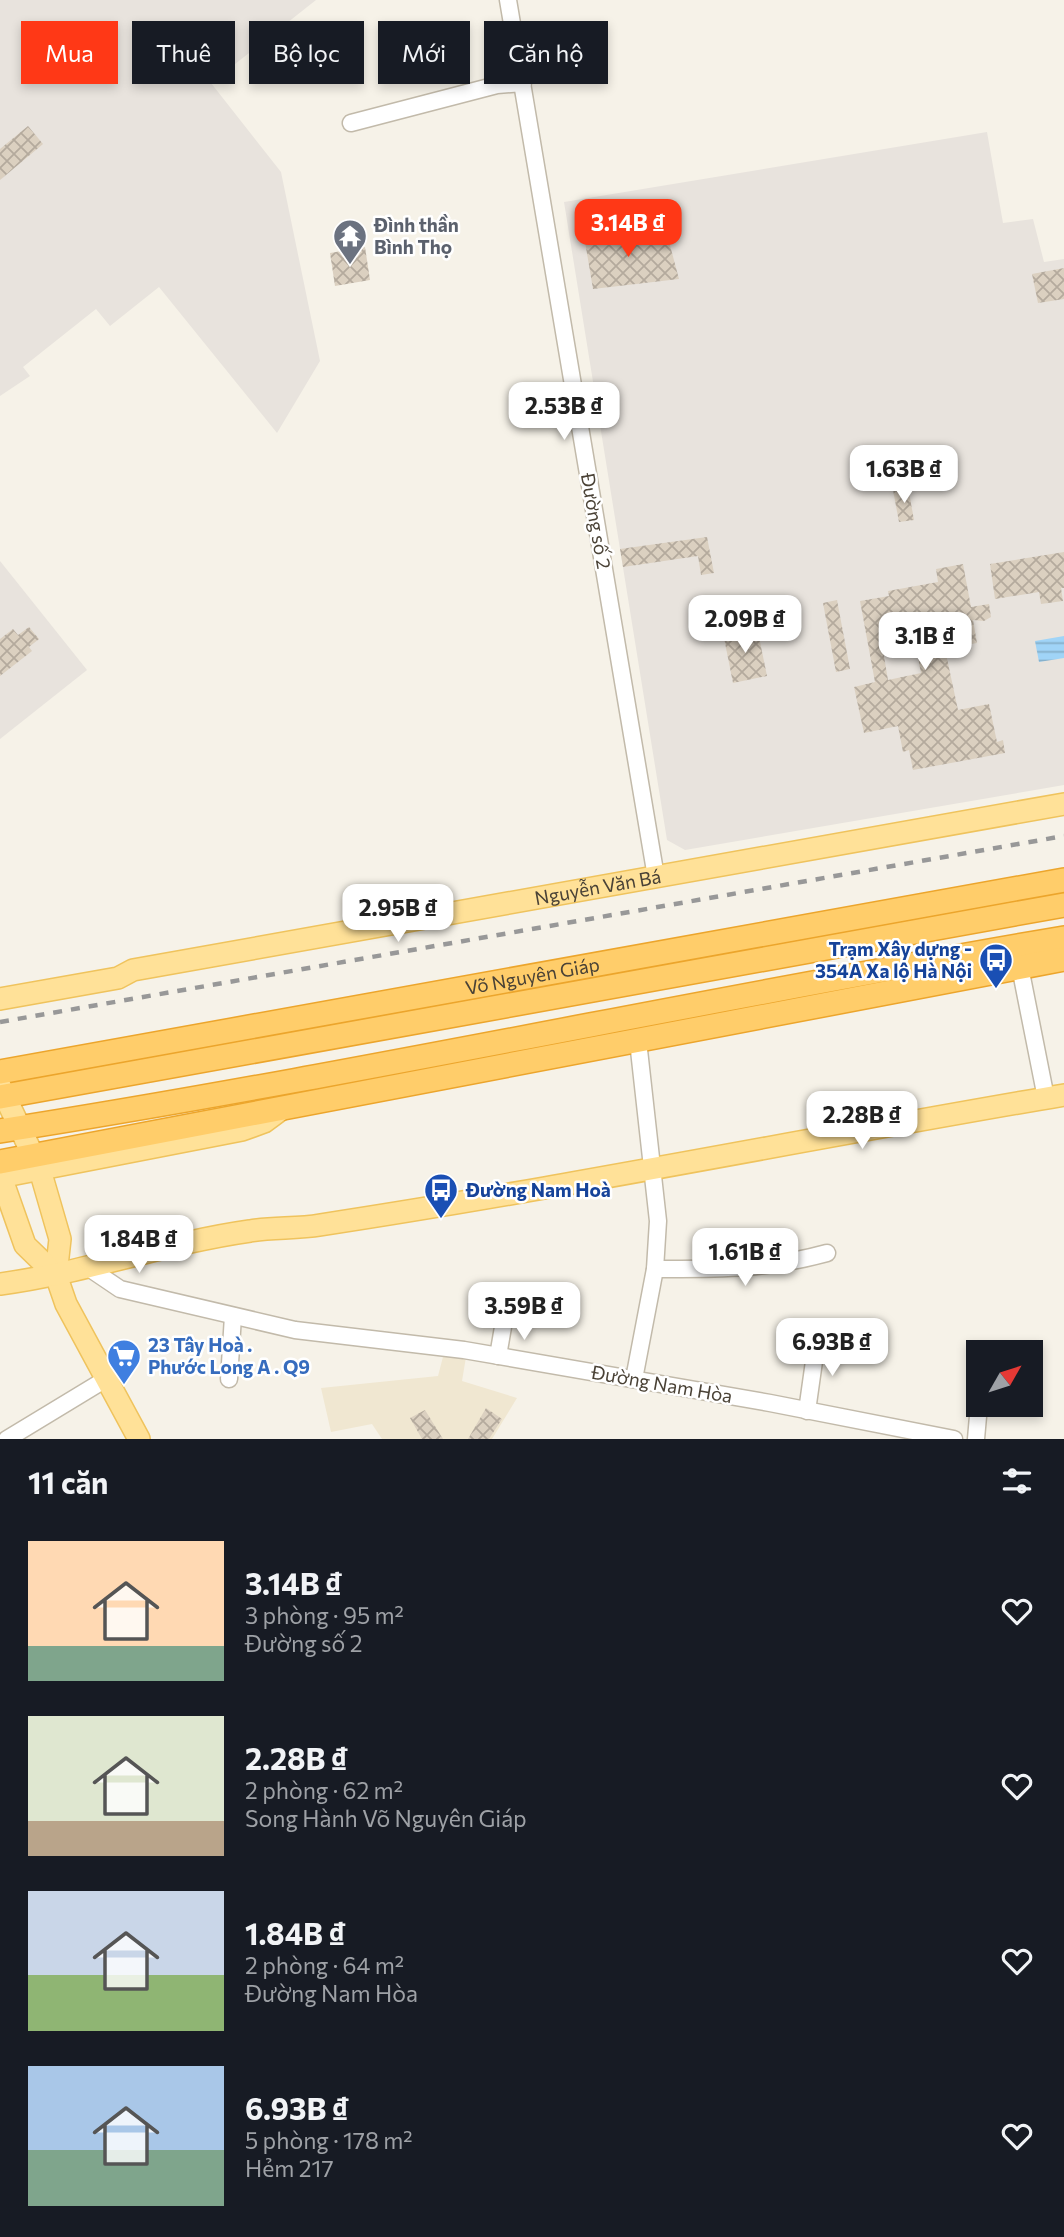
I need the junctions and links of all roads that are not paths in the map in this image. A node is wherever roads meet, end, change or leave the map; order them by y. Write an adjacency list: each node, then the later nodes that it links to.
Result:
1 (508, 0): 2 (street, Đường số 2)
2 (512, 21)
3 (510, 84): 5 (street)
4 (523, 84): 7 (street, Đường số 2)
5 (351, 123)
6 (1064, 804): 7 (main road, Nguyễn Văn Bá)
7 (656, 877): 13 (main road, Nguyễn Văn Bá)
8 (1064, 880): 17 (highway, Võ Nguyên Giáp)
9 (1064, 905): 18 (highway, Võ Nguyên Giáp)
10 (1064, 938): 21 (highway)
11 (1064, 959): 12 (highway)
12 (1020, 967): 16 (highway); 19 (street)
13 (133, 970): 14 (main road, Nguyễn Văn Bá); 15 (main road, Nguyễn Văn Bá)
14 (0, 985)
15 (0, 999)
16 (638, 1041): 20 (highway); 26 (street)
17 (0, 1072)
18 (2, 1093): 24 (main road)
19 (1055, 1096): 26 (main road)
20 (285, 1107): 23 (highway); 25 (main road)
21 (120, 1111): 22 (highway); 23 (highway)
22 (56, 1122): 24 (highway); 25 (highway)
23 (172, 1128): 25 (highway)
24 (11, 1130): 25 (main road)
25 (36, 1162): 27 (highway); 31 (main road)
26 (652, 1167): 29 (main road); 30 (street)
27 (0, 1172): 31 (main road)
28 (827, 1253): 30 (street)
29 (86, 1266): 31 (main road); 33 (street, Đường Nam Hòa)
30 (655, 1269): 39 (street)
31 (55, 1275): 32 (main road); 37 (main road)
32 (0, 1284)
33 (233, 1316): 36 (street, Đường Nam Hòa); 38 (street)
34 (503, 1326): 36 (street)
35 (817, 1340): 40 (street)
36 (498, 1356): 39 (street, Đường Nam Hòa)
37 (106, 1378): 42 (street); 43 (main road)
38 (229, 1379)
39 (634, 1379): 40 (street, Đường Nam Hòa)
40 (807, 1411): 44 (street, Đường Nam Hòa)
41 (978, 1418): 45 (street)
42 (7, 1439)
43 (139, 1439)
44 (954, 1439)
45 (976, 1439)

